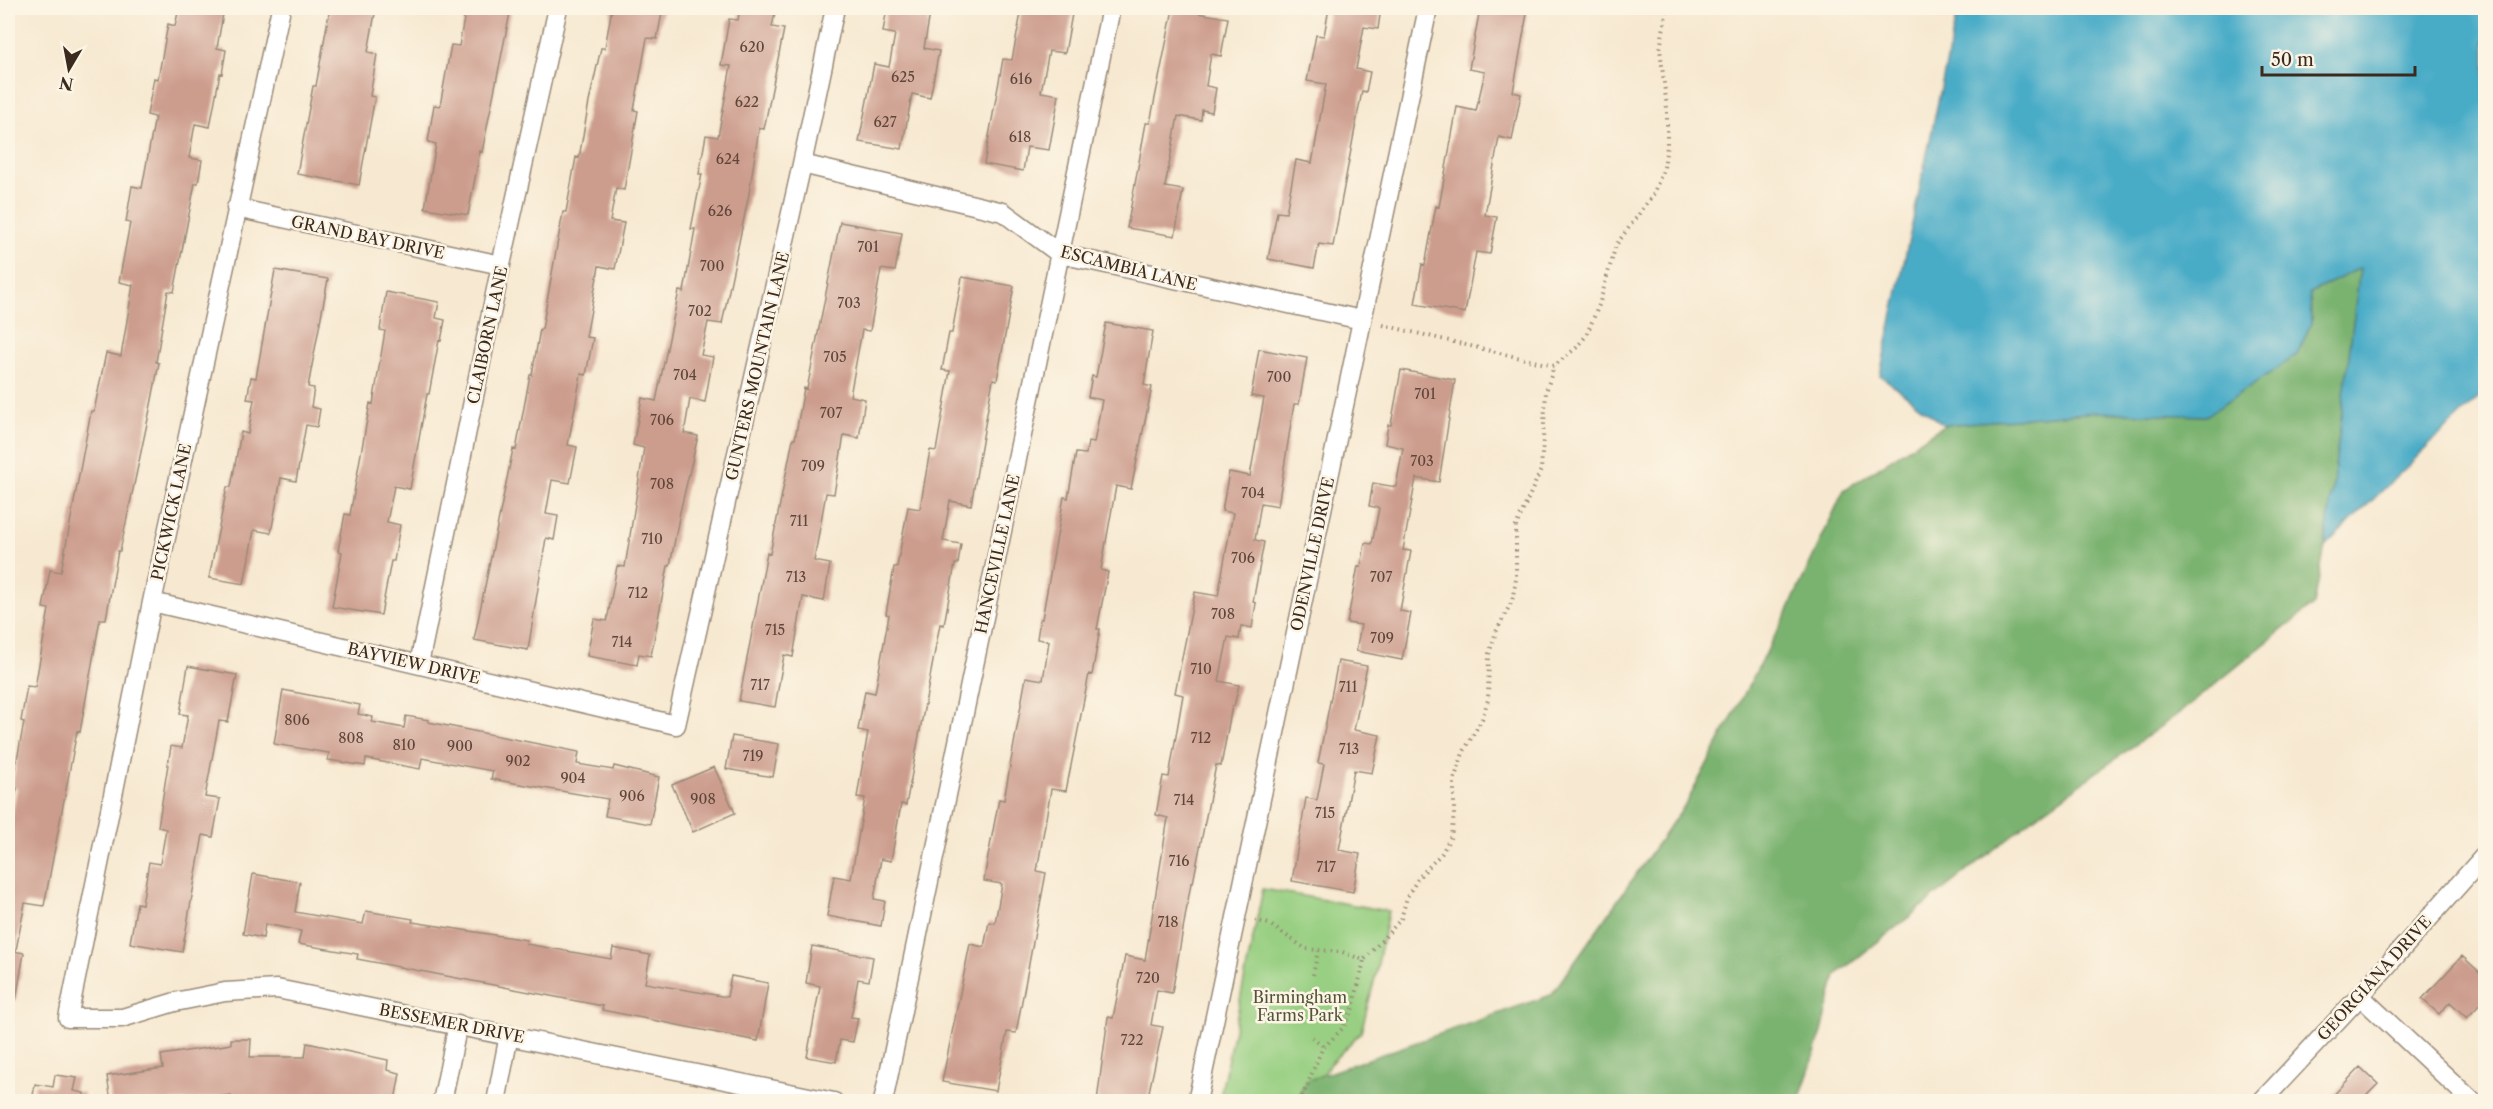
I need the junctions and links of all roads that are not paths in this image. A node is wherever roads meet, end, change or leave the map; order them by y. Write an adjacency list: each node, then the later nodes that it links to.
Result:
1 (280, 8): 7 (street, PICKWICK LANE)
2 (558, 8): 9 (street, CLAIBORN LANE)
3 (835, 8): 6 (street, GUNTERS MOUNTAIN LANE)
4 (1111, 8): 8 (street, HANCEVILLE LANE)
5 (1428, 8): 10 (street, ODENVILLE DRIVE)
6 (802, 164): 8 (street, ESCAMBIA LANE); 13 (street, GUNTERS MOUNTAIN LANE)
7 (236, 208): 9 (street, GRAND BAY DRIVE); 11 (street, PICKWICK LANE)
8 (1060, 254): 10 (street, ESCAMBIA LANE); 22 (street, HANCEVILLE LANE)
9 (501, 265): 12 (street, CLAIBORN LANE)
10 (1362, 320): 23 (street, ODENVILLE DRIVE)
11 (152, 602): 12 (street, BAYVIEW DRIVE); 16 (street, PICKWICK LANE)
12 (419, 664): 13 (street, BAYVIEW DRIVE)
13 (676, 725)
14 (2486, 854): 15 (street, GEORGIANA DRIVE)
15 (2360, 996): 24 (street, GEORGIANA DRIVE); 25 (street)
16 (68, 1018): 17 (street, BESSEMER DRIVE)
17 (458, 1024): 18 (street, BESSEMER DRIVE); 19 (street)
18 (509, 1035): 20 (street); 21 (street, BESSEMER DRIVE)
19 (442, 1101)
20 (496, 1101)
21 (834, 1101)
22 (883, 1101)
23 (1197, 1101)
24 (2261, 1101)
25 (2473, 1101)

